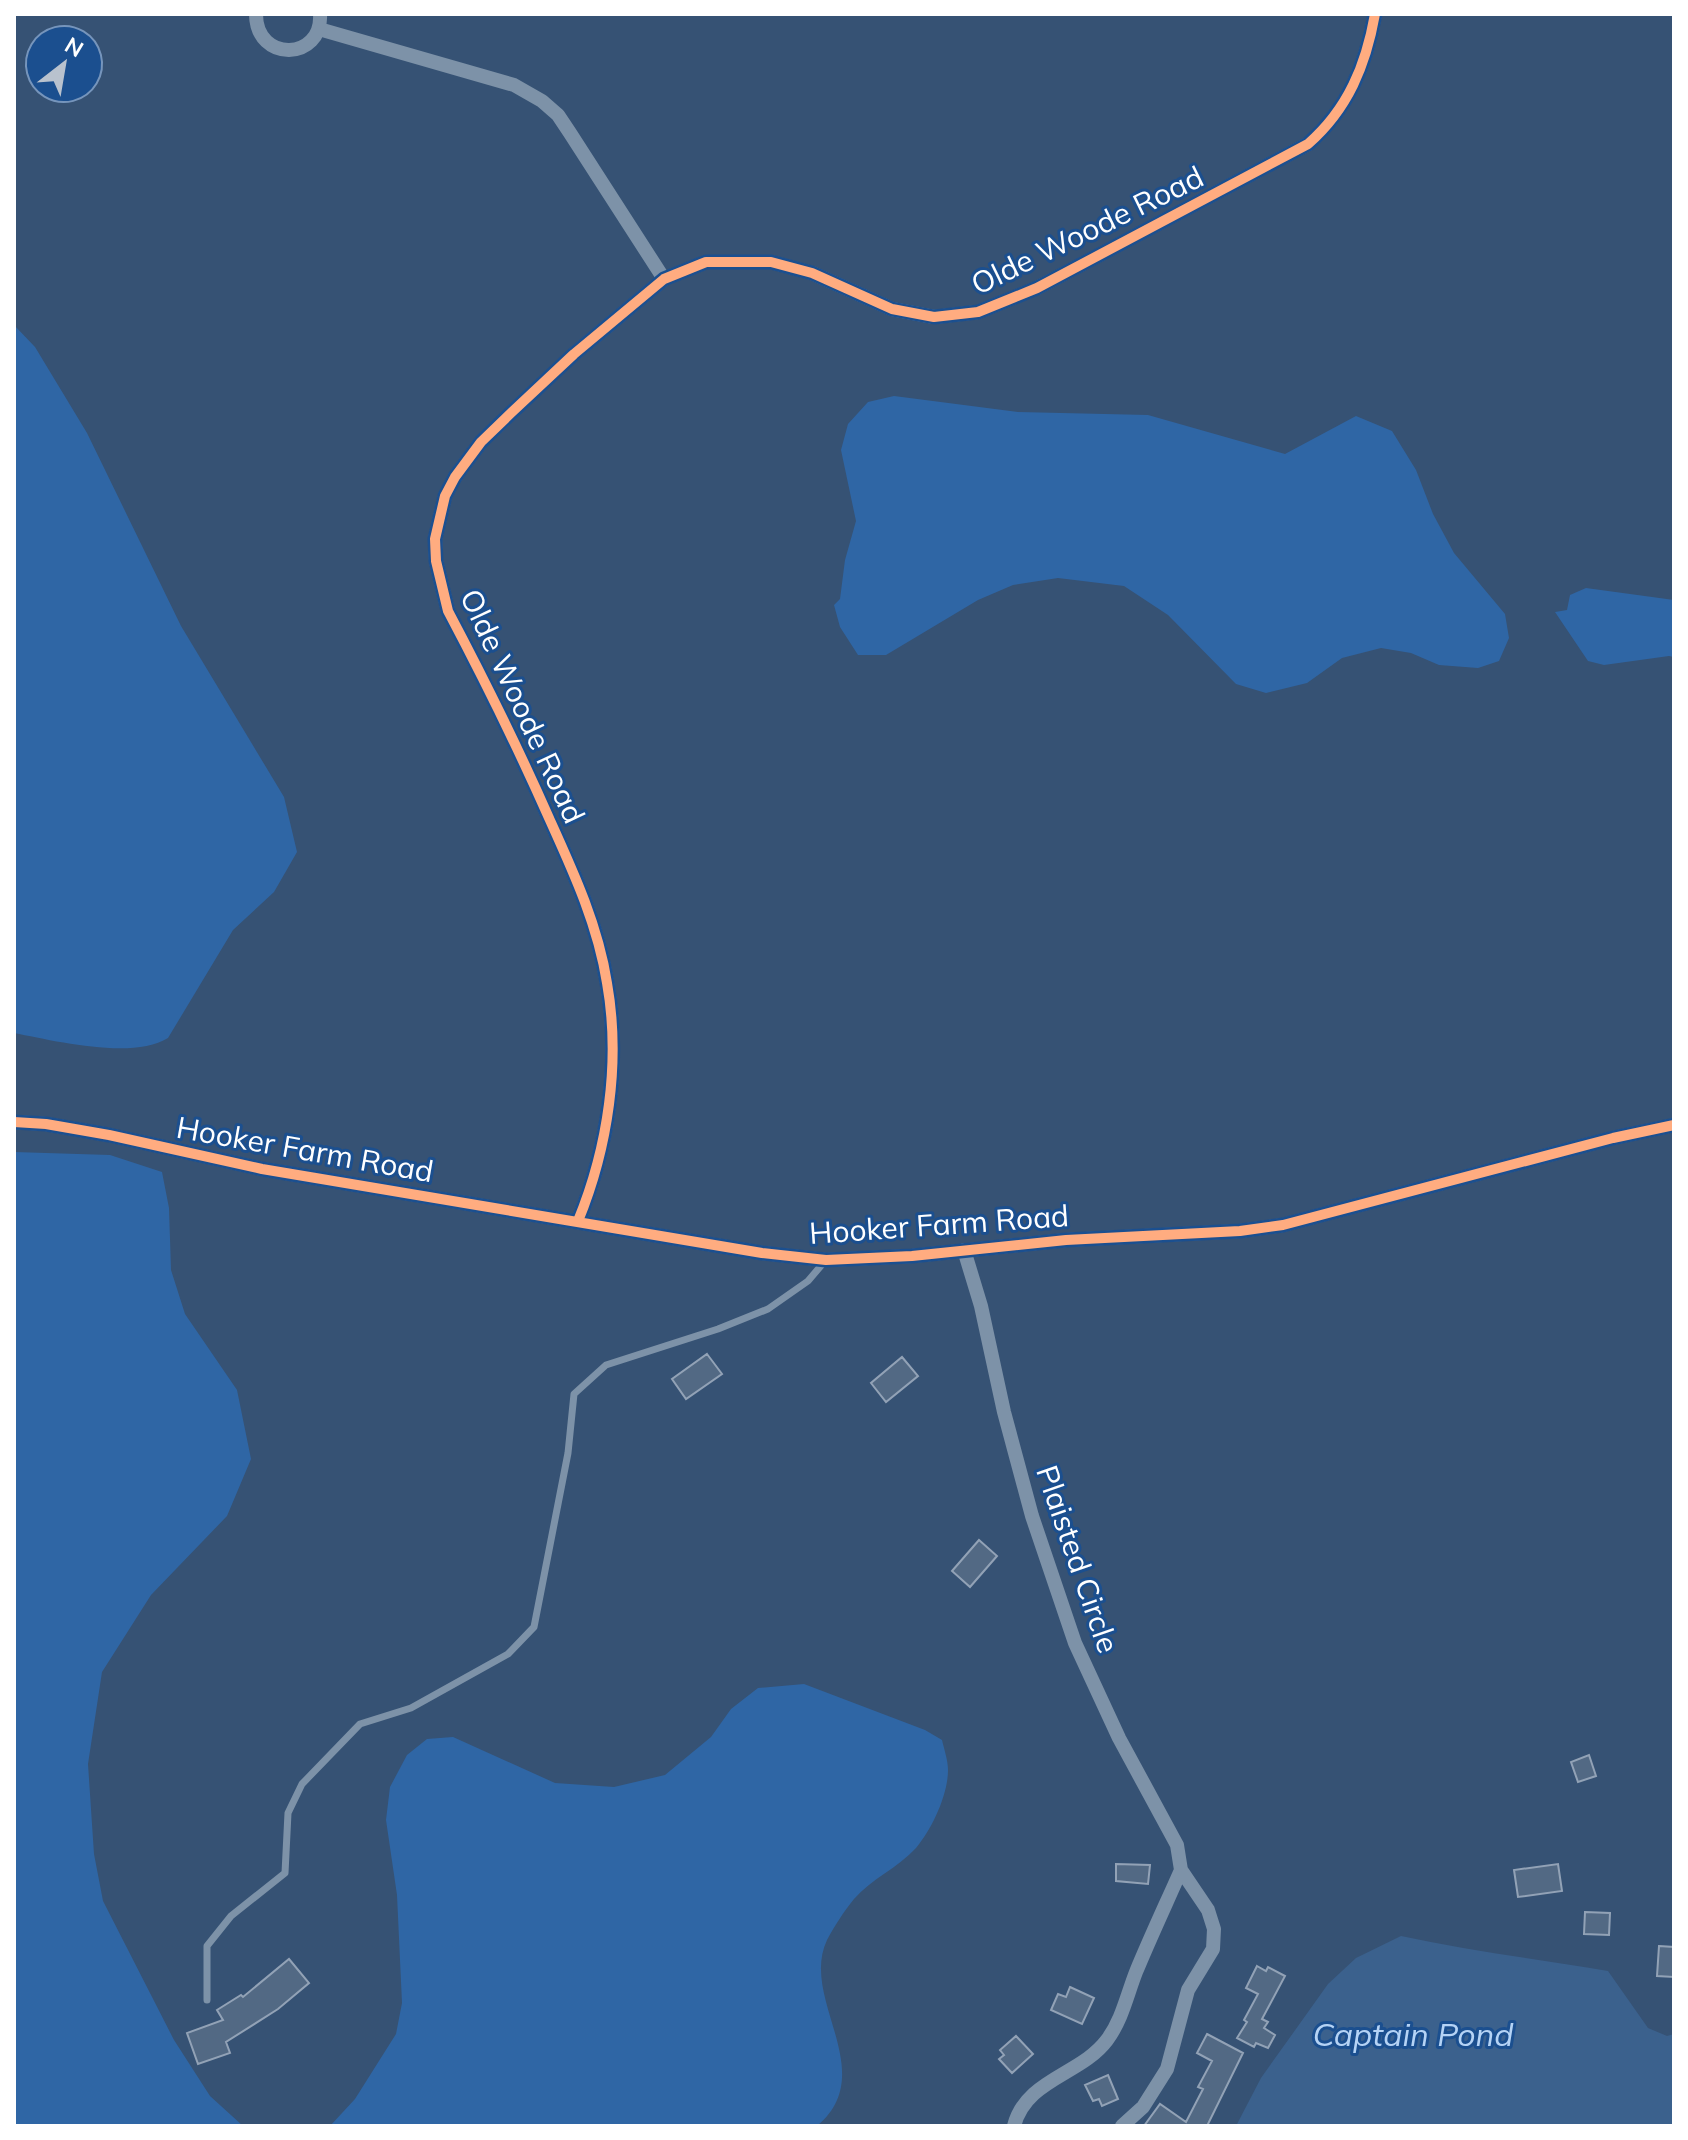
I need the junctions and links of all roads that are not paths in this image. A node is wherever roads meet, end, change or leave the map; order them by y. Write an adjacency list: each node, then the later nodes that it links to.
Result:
1 (256, 14): 3 (street)
2 (1375, 14): 4 (street, Olde Woode Road)
3 (320, 22): 4 (street)
4 (664, 279): 7 (street, Olde Woode Road)
5 (14, 1122): 7 (street, Hooker Farm Road)
6 (1674, 1125): 8 (street, Hooker Farm Road)
7 (578, 1221): 9 (street, Hooker Farm Road)
8 (964, 1250): 9 (street, Hooker Farm Road); 10 (street, Plaisted Circle)
9 (826, 1260): 11 (lane)
10 (1181, 1870): 12 (street); 13 (street, Plaisted Circle)
11 (207, 2000)
12 (1014, 2126)
13 (1122, 2126)

